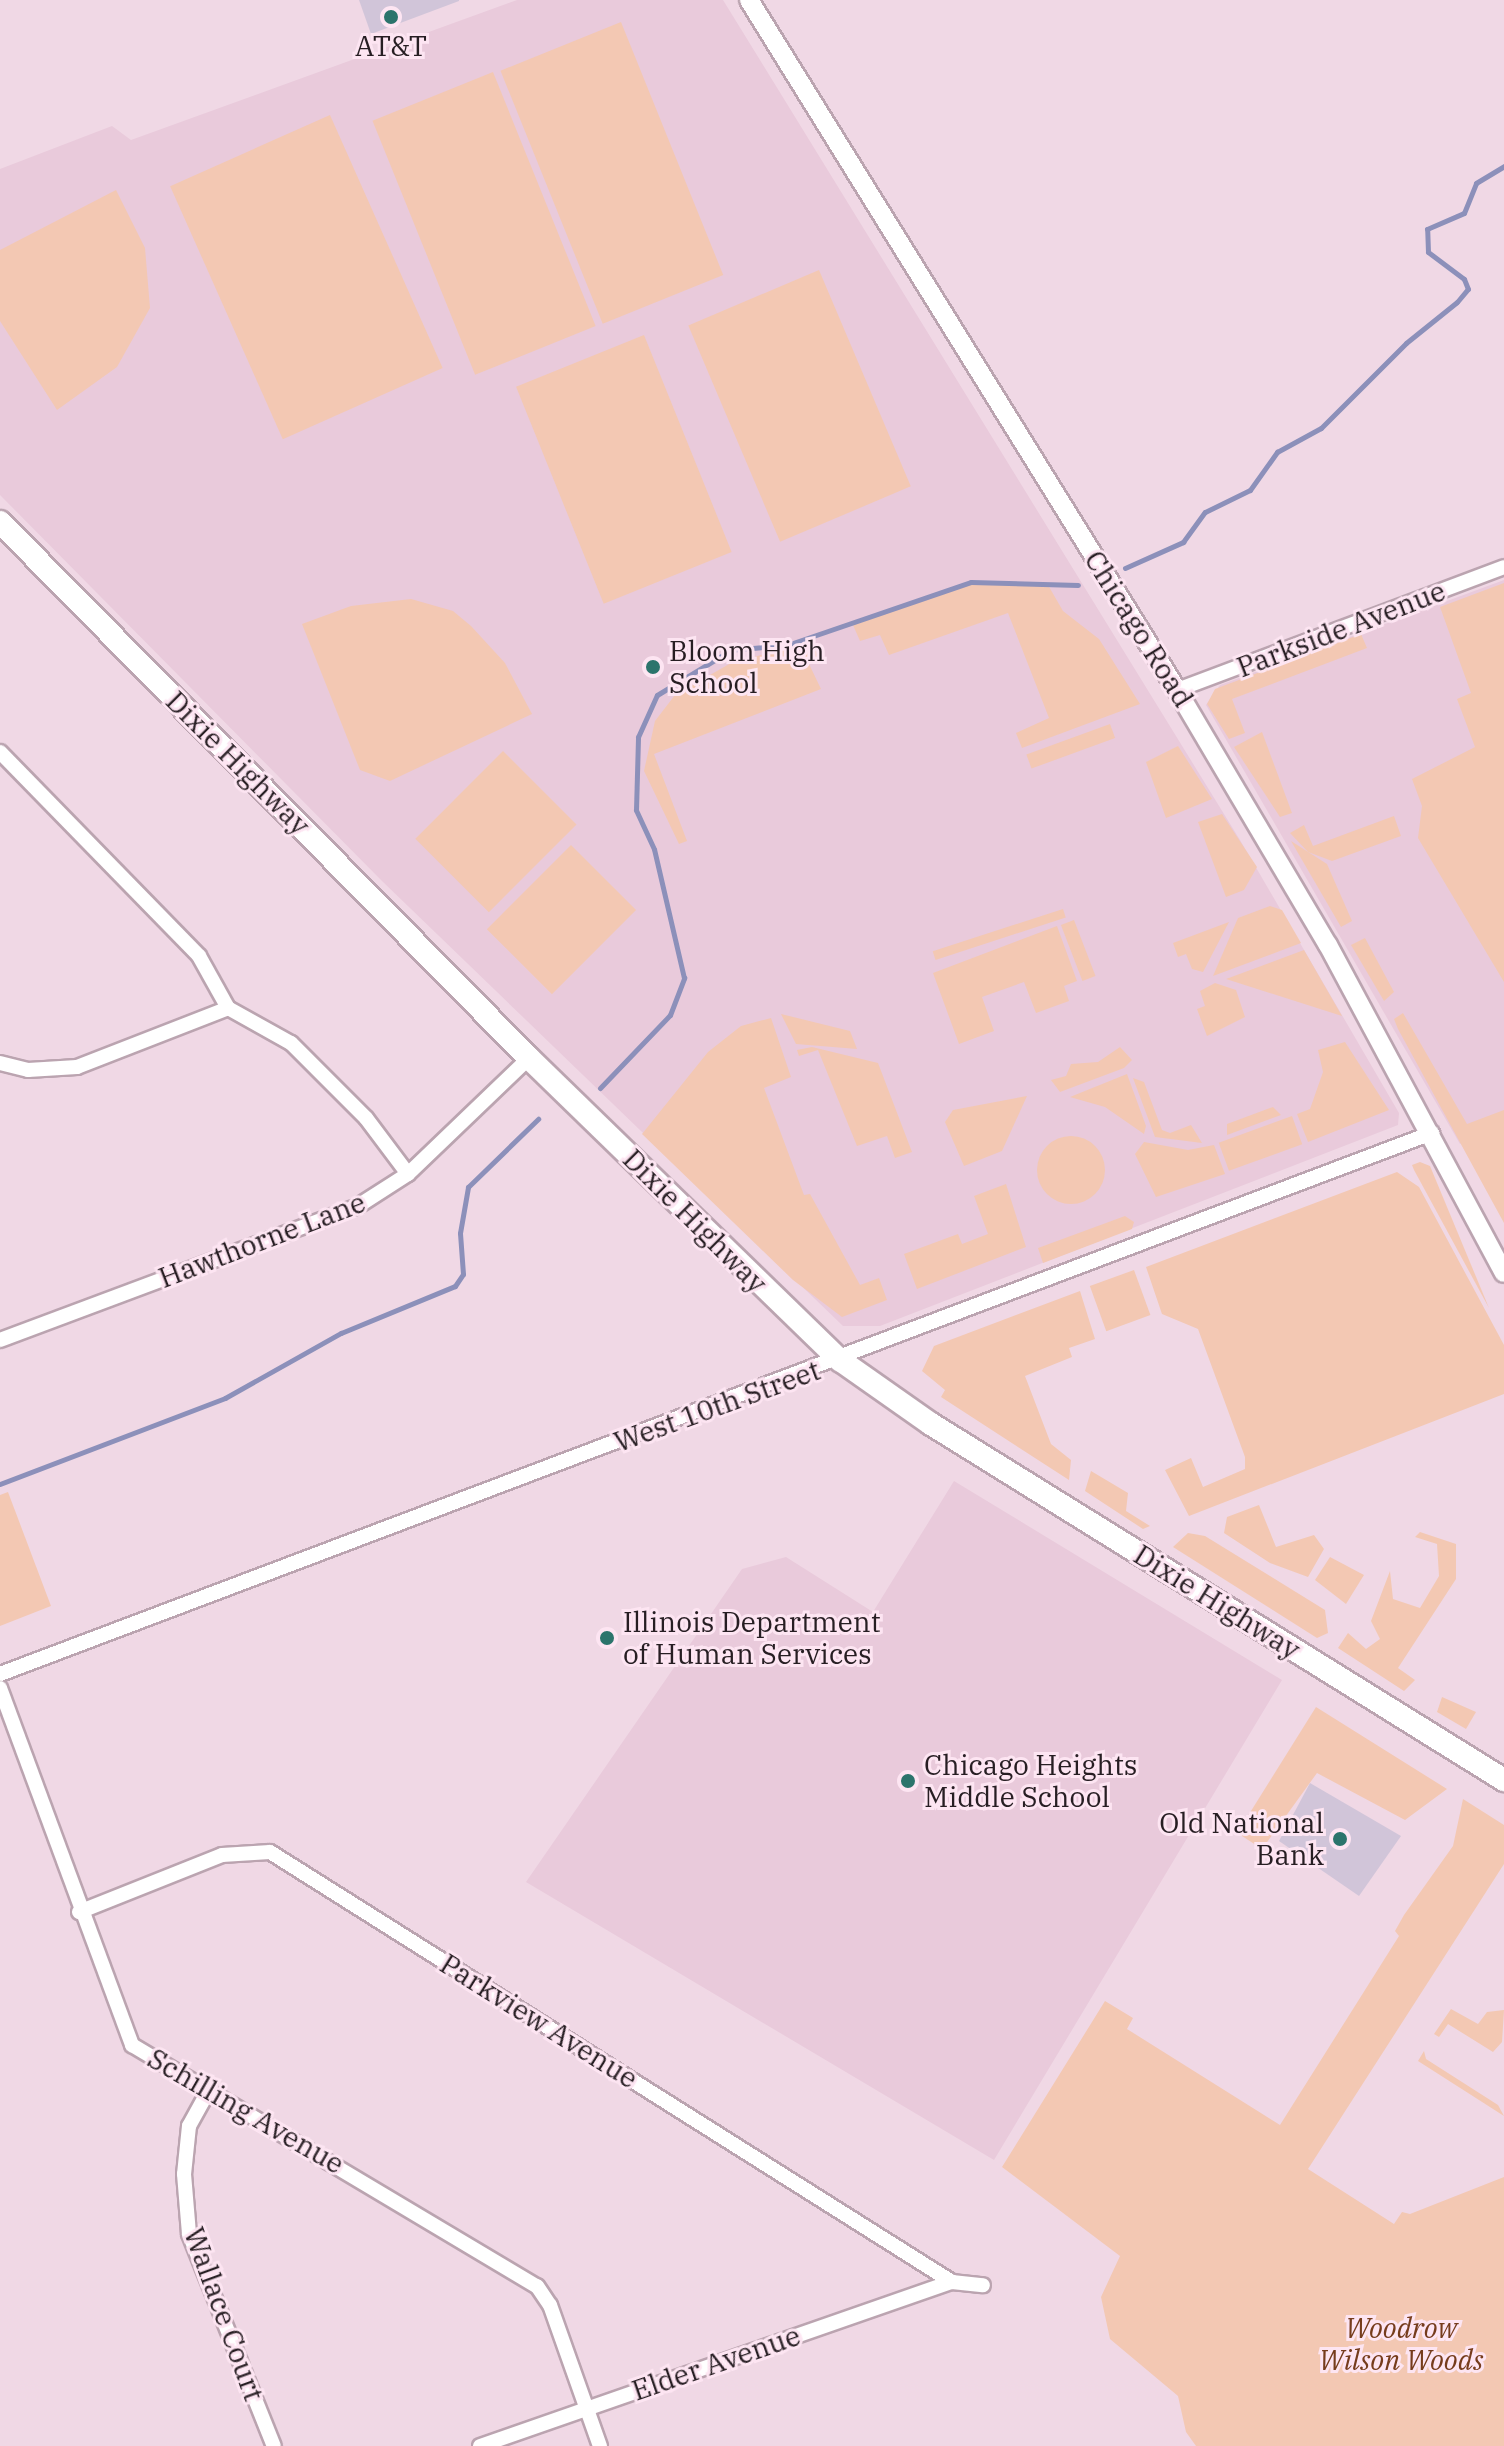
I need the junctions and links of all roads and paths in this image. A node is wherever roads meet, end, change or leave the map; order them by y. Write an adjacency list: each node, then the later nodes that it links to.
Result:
1 (749, 0): 4 (street, Chicago Road)
2 (0, 522): 7 (main road, Dixie Highway)
3 (1504, 567): 4 (street, Parkside Avenue)
4 (1177, 690): 9 (street, Chicago Road)
5 (0, 752): 6 (street)
6 (228, 1008): 8 (street); 10 (street)
7 (529, 1058): 10 (street, Hawthorne Lane); 13 (main road, Dixie Highway)
8 (0, 1063)
9 (1432, 1133): 11 (street, Chicago Road); 13 (street, West 10th Street)
10 (408, 1174): 12 (street, Hawthorne Lane)
11 (1504, 1273)
12 (0, 1340)
13 (840, 1360): 14 (street, West 10th Street); 16 (main road, Dixie Highway)
14 (0, 1674)
15 (0, 1688): 17 (street, Schilling Avenue)
16 (1504, 1780)
17 (79, 1912): 18 (street, Schilling Avenue); 19 (street, Parkview Avenue)
18 (210, 2088): 21 (street, Schilling Avenue); 22 (street, Wallace Court)
19 (952, 2282): 20 (street, Parkview Avenue); 21 (street, Elder Avenue)
20 (983, 2285)
21 (585, 2408): 23 (street, Elder Avenue); 24 (street, Schilling Avenue)
22 (274, 2446)
23 (480, 2446)
24 (600, 2446)

